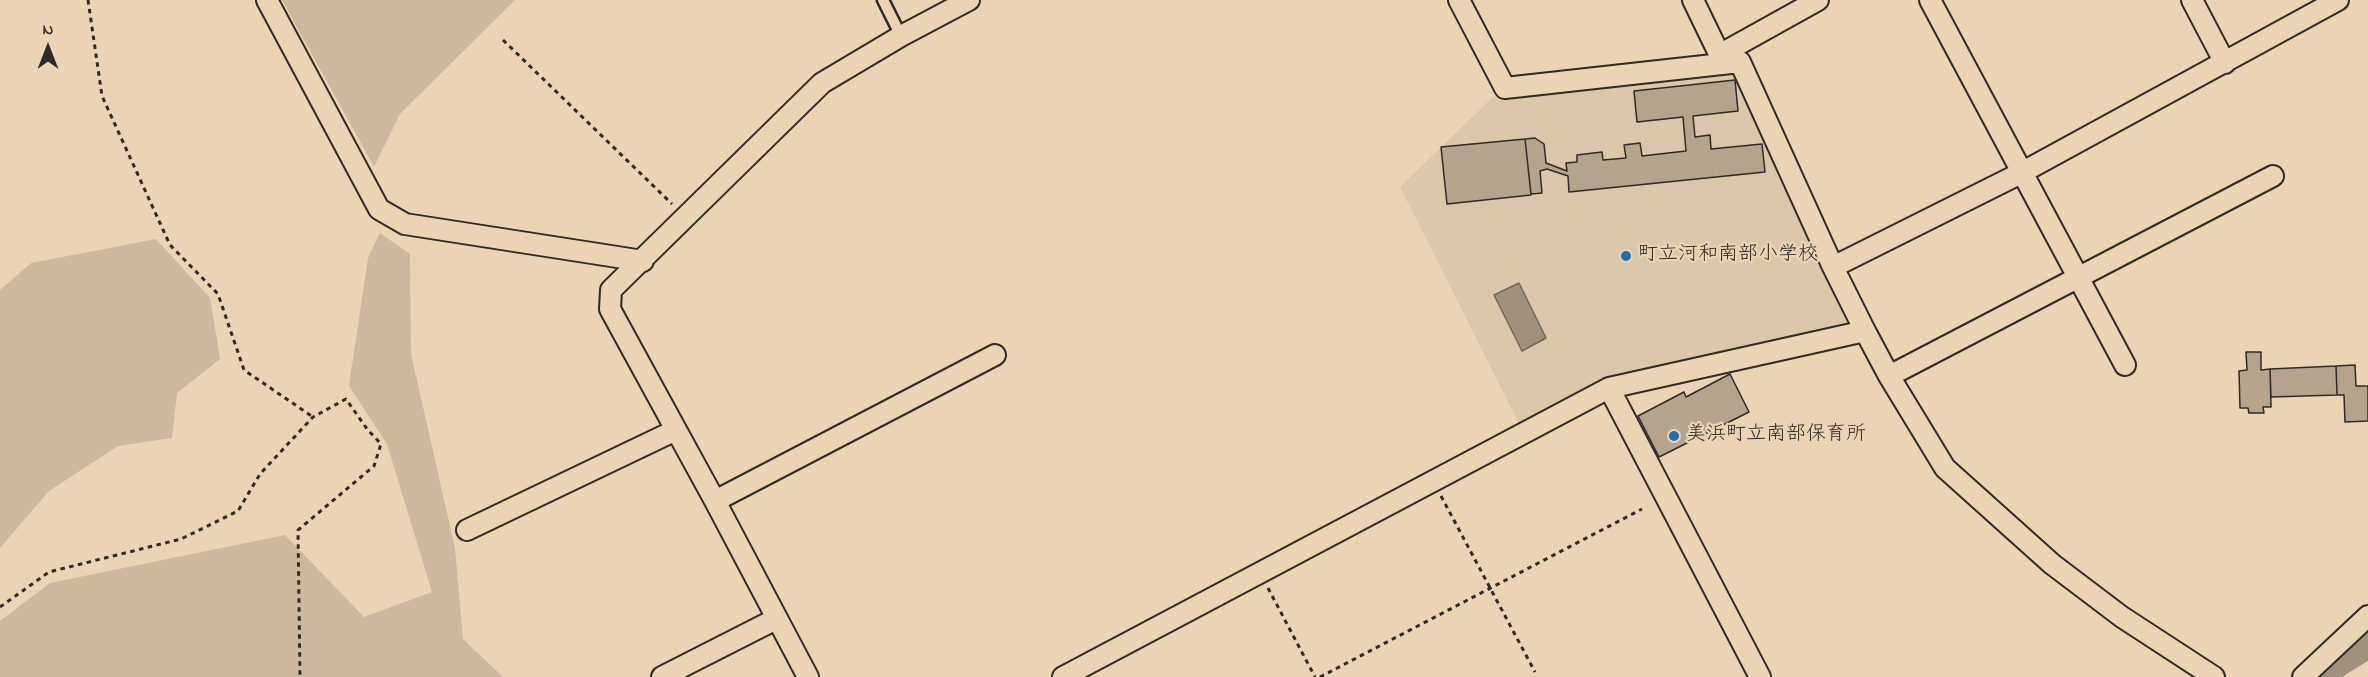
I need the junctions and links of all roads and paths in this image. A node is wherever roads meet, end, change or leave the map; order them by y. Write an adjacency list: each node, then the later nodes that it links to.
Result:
1 (88, 0): 26 (path)
2 (267, 0): 18 (street)
3 (883, 0): 11 (lane)
4 (969, 0): 11 (street)
5 (1458, 0): 13 (street)
6 (1693, 0): 13 (street)
7 (1818, 0): 13 (street)
8 (1930, 0): 15 (street)
9 (2192, 0): 14 (street)
10 (2338, 0): 14 (street)
11 (901, 36): 17 (street)
12 (503, 40): 17 (path)
13 (1722, 59): 19 (street)
14 (2225, 63): 15 (street)
15 (2021, 173): 19 (street); 20 (street)
16 (2273, 176): 20 (street)
17 (686, 218): 18 (street)
18 (643, 261): 27 (street)
19 (1833, 267): 21 (street)
20 (2077, 278): 23 (street); 24 (street)
21 (1865, 331): 24 (street); 25 (street)
22 (995, 355): 29 (street)
23 (2125, 365)
24 (1889, 376): 45 (street)
25 (1609, 388): 28 (street); 44 (street)
26 (313, 417): 34 (path); 38 (path)
27 (676, 430): 29 (street); 31 (street)
28 (1433, 482): 32 (street); 33 (path)
29 (715, 501): 36 (street)
30 (1642, 508): 33 (path)
31 (467, 530)
32 (1260, 573): 41 (street); 42 (path)
33 (1490, 588): 37 (path); 43 (path)
34 (0, 607)
35 (2368, 616): 46 (street)
36 (776, 619): 39 (street); 40 (street)
37 (1535, 672)
38 (300, 677)
39 (662, 677)
40 (808, 677)
41 (1064, 677)
42 (1315, 677)
43 (1320, 677)
44 (1760, 677)
45 (2214, 677)
46 (2303, 677)

